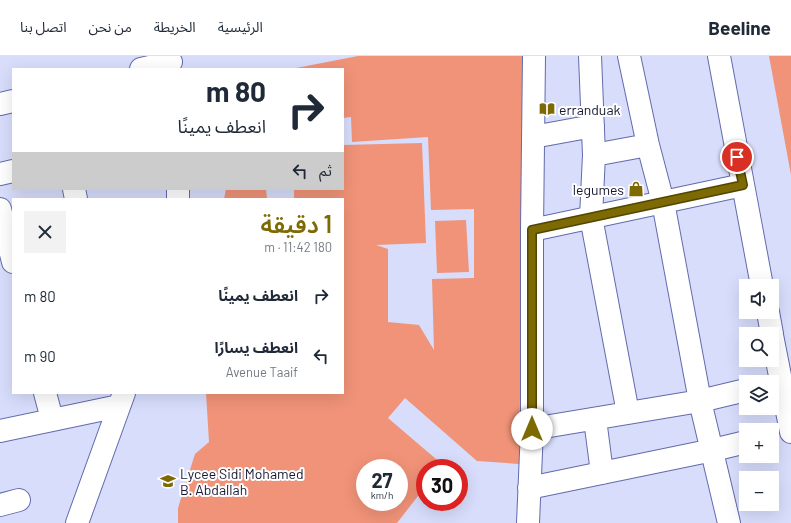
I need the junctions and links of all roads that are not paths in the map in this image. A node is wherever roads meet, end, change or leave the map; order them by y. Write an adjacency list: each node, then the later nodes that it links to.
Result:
1 (534, 56): 10 (street)
2 (590, 56): 9 (street)
3 (630, 56): 11 (street)
4 (719, 56): 15 (street)
5 (171, 62): 6 (street)
6 (145, 68)
7 (12, 101): 8 (street)
8 (0, 104)
9 (593, 126): 10 (street); 12 (street)
10 (533, 136): 19 (street)
11 (648, 145): 12 (street); 16 (street)
12 (594, 155): 18 (street)
13 (12, 171): 14 (street)
14 (0, 174)
15 (743, 185): 16 (street); 21 (street)
16 (663, 202): 18 (street); 26 (street)
17 (0, 210): 20 (street)
18 (591, 217): 19 (street); 27 (street)
19 (532, 230): 30 (street)
20 (12, 258)
21 (761, 279)
22 (779, 390): 32 (street)
23 (739, 392): 26 (street)
24 (45, 394): 28 (street)
25 (123, 396): 28 (street); 38 (street)
26 (700, 401): 27 (street); 35 (street)
27 (628, 413): 29 (street)
28 (52, 419): 31 (street)
29 (595, 419): 30 (street); 36 (street)
30 (532, 429): 37 (street)
31 (0, 431)
32 (791, 431): 33 (street)
33 (779, 434)
34 (739, 444): 35 (street)
35 (712, 450): 36 (street); 40 (street)
36 (602, 473): 37 (street)
37 (529, 488): 39 (street)
38 (77, 523)
39 (528, 523)
40 (729, 523)

